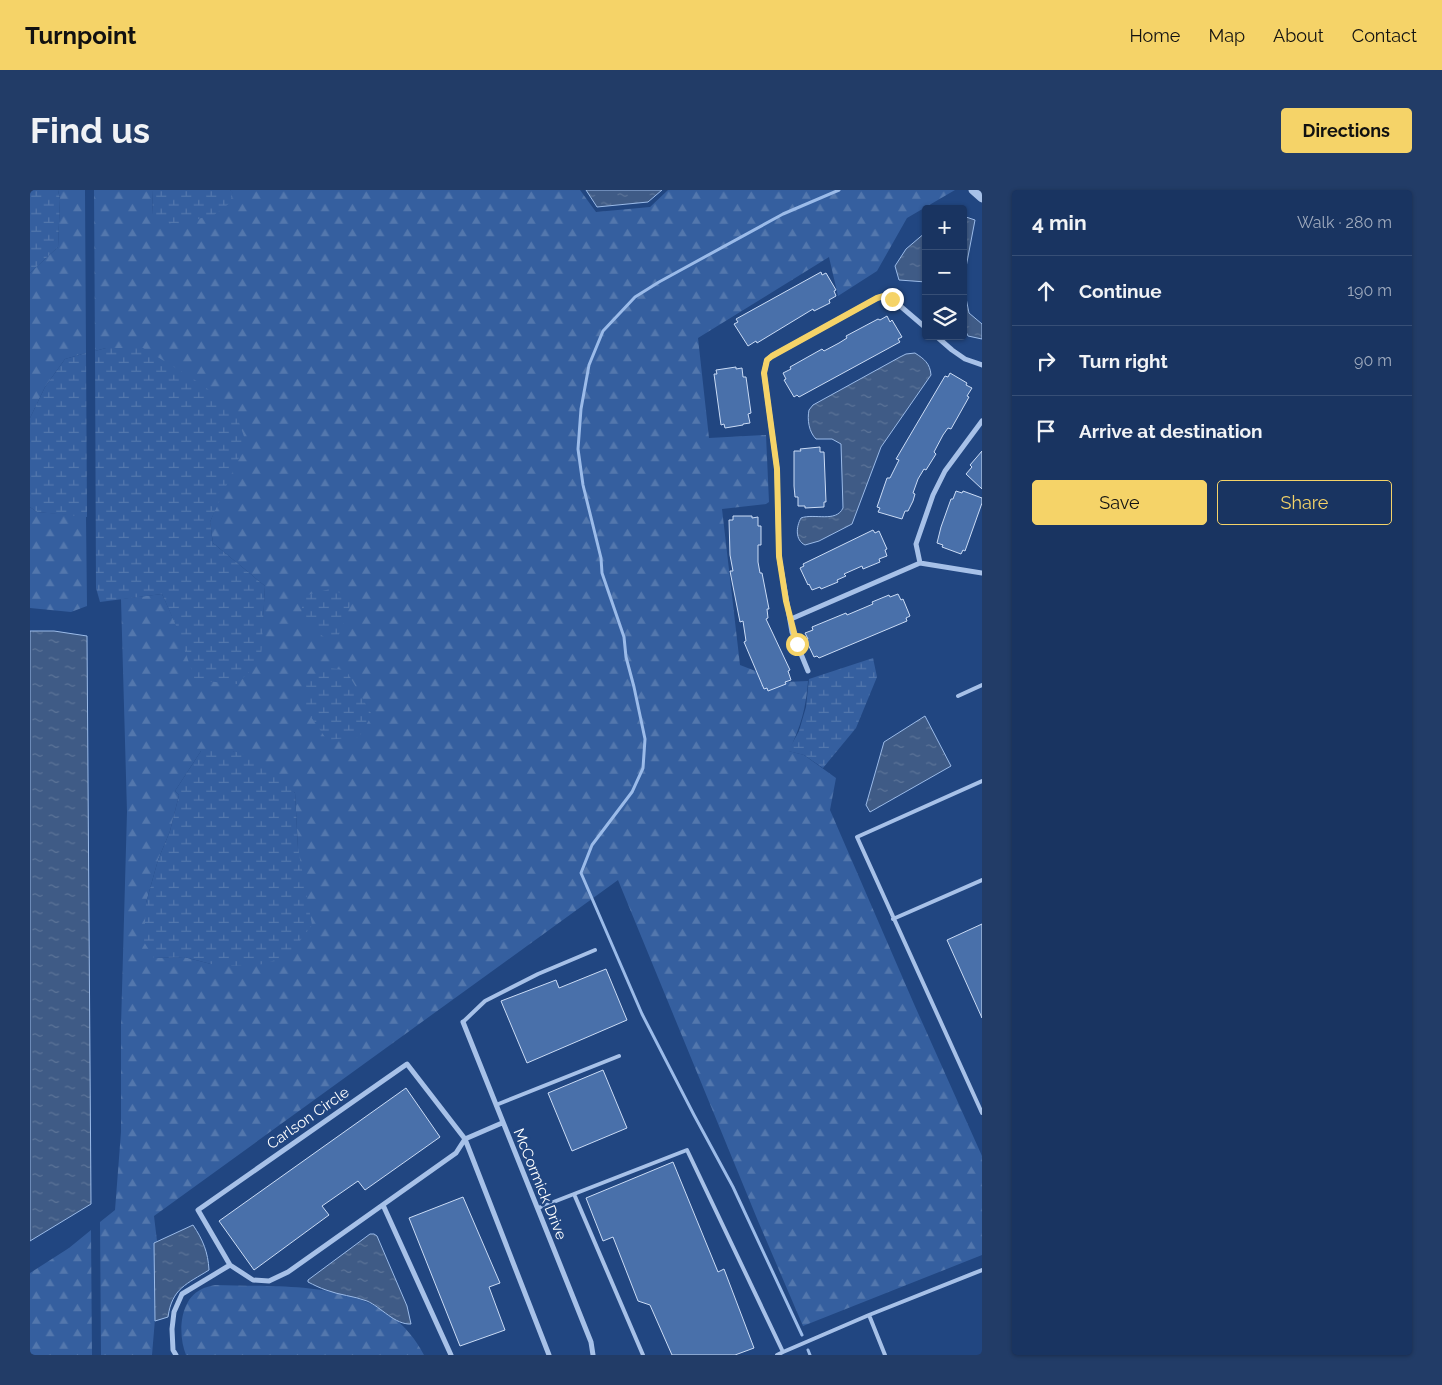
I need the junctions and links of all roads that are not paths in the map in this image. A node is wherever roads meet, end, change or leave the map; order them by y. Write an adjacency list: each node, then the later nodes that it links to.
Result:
1 (973, 190): 2 (street)
2 (982, 198)
3 (922, 325): 9 (street)
4 (941, 340): 5 (street)
5 (982, 365)
6 (982, 420): 7 (street)
7 (920, 563): 8 (street); 9 (street)
8 (982, 573)
9 (791, 619): 10 (street)
10 (808, 671)
11 (982, 685): 12 (lane)
12 (958, 696)
13 (982, 780): 15 (lane)
14 (982, 880): 15 (lane)
15 (893, 919): 20 (lane)
16 (596, 950): 17 (lane)
17 (463, 1022): 19 (street, McCormick Drive)
18 (619, 1056): 19 (lane)
19 (495, 1106): 21 (street, McCormick Drive)
20 (982, 1113)
21 (502, 1123): 22 (street, Carlson Circle); 25 (street, McCormick Drive)
22 (465, 1139): 24 (street, Carlson Circle); 26 (street, Carlson Circle); 32 (street, Carlson Circle)
23 (574, 1194): 25 (lane); 29 (lane); 34 (lane)
24 (383, 1205): 26 (street, Carlson Circle); 31 (street)
25 (538, 1208): 33 (street, McCormick Drive)
26 (230, 1265): 30 (street)
27 (982, 1270): 28 (lane)
28 (869, 1315): 29 (lane); 36 (lane)
29 (783, 1352): 35 (lane)
30 (176, 1355)
31 (451, 1355)
32 (549, 1355)
33 (593, 1355)
34 (644, 1355)
35 (777, 1355)
36 (884, 1355)

